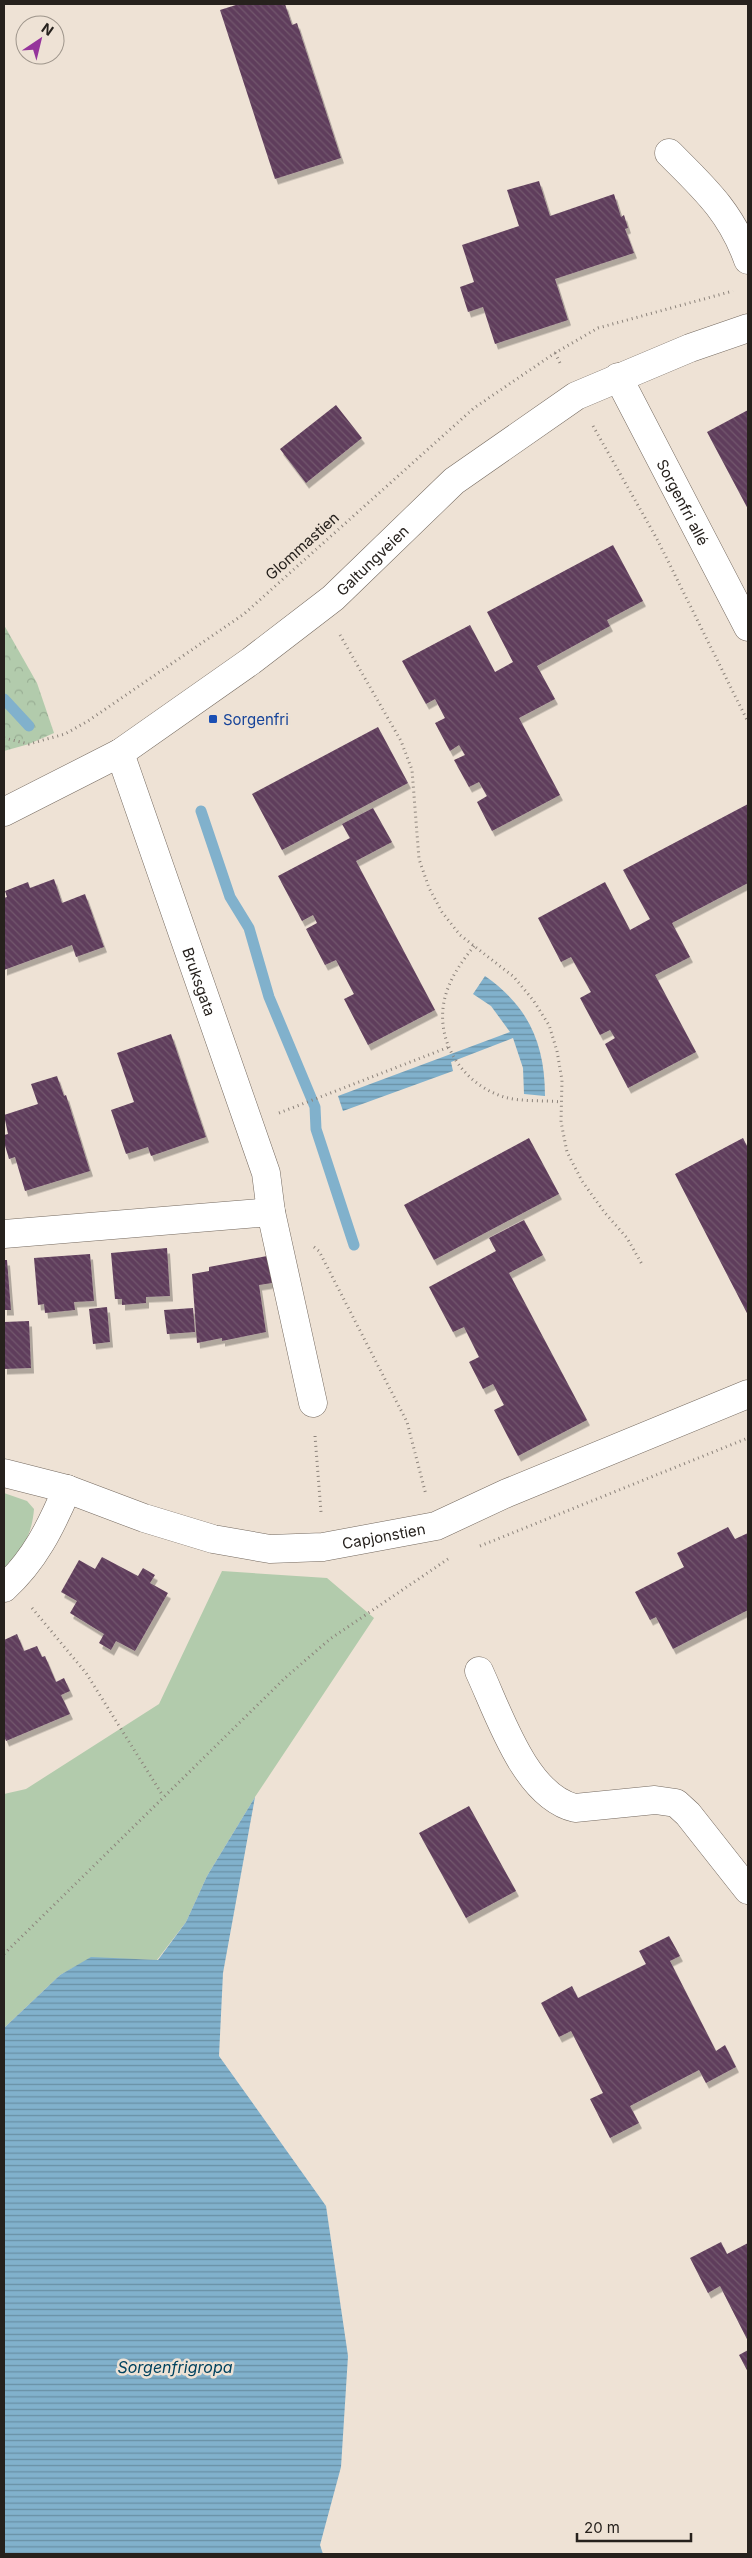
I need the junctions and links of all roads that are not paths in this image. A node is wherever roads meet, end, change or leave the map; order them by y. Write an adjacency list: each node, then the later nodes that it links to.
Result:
1 (669, 153): 2 (street)
2 (748, 260)
3 (748, 328): 4 (street, Galtungveien)
4 (618, 377): 5 (street, Sorgenfri allé); 6 (street, Galtungveien)
5 (748, 627)
6 (120, 753): 7 (street, Galtungveien); 8 (street, Bruksgata)
7 (4, 812)
8 (271, 1212): 9 (street); 11 (street, Bruksgata)
9 (4, 1234)
10 (748, 1394): 13 (street, Capjonstien)
11 (313, 1403)
12 (4, 1473): 13 (street, Capjonstien)
13 (67, 1489): 14 (street)
14 (7, 1586)
15 (479, 1672): 16 (street)
16 (748, 1890)

